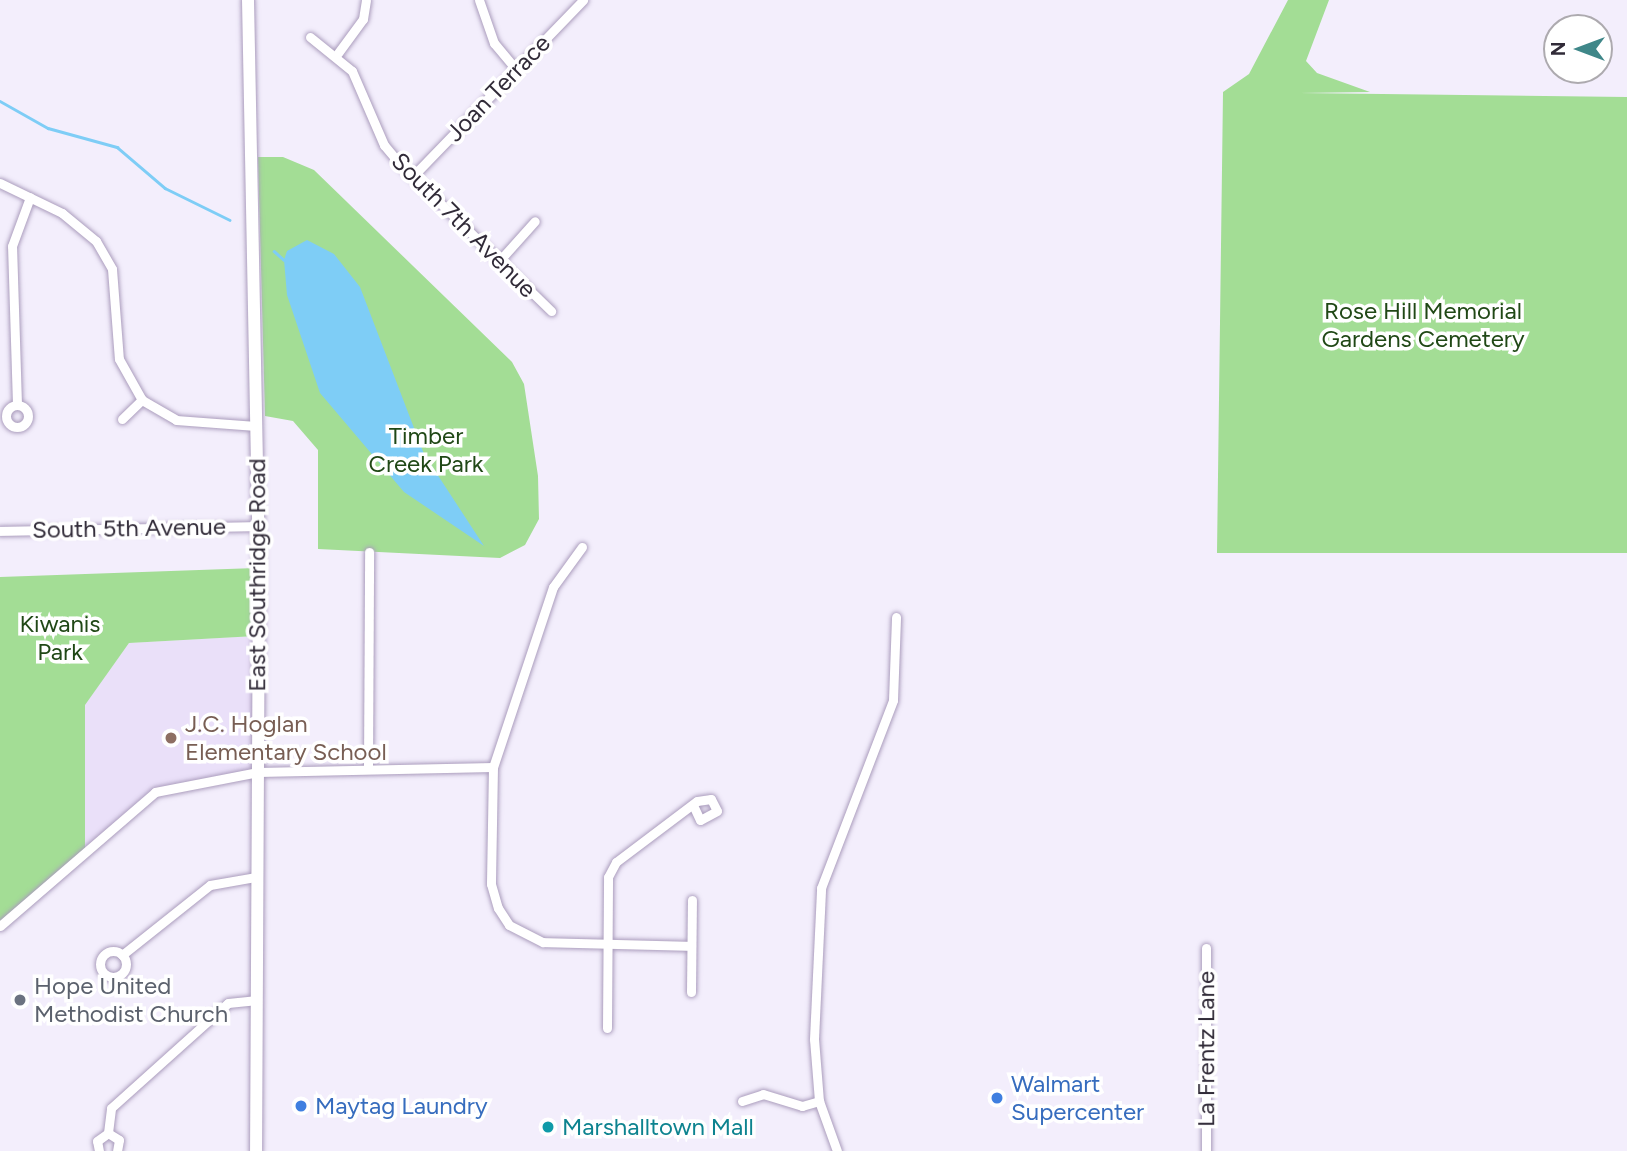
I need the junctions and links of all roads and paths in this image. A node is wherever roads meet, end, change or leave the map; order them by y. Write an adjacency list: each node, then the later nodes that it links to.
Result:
1 (248, 0): 17 (street, East Southridge Road)
2 (366, 0): 6 (street)
3 (479, 0): 7 (street)
4 (583, 0): 7 (street, Joan Terrace)
5 (310, 37): 6 (street, South 7th Avenue)
6 (338, 53): 8 (street, South 7th Avenue)
7 (516, 69): 8 (street, Joan Terrace)
8 (413, 176): 12 (street, South 7th Avenue)
9 (0, 183): 10 (street)
10 (30, 197): 14 (street); 15 (street)
11 (535, 221): 12 (street)
12 (500, 260): 13 (street, South 7th Avenue)
13 (551, 311)
14 (142, 400): 16 (street); 17 (street)
15 (16, 404)
16 (122, 419)
17 (256, 426): 18 (street, East Southridge Road)
18 (258, 526): 19 (street, South 5th Avenue); 25 (street, East Southridge Road)
19 (0, 531)
20 (582, 547): 23 (street)
21 (369, 552): 24 (street)
22 (897, 617): 38 (street)
23 (493, 767): 24 (street); 30 (street)
24 (368, 769): 25 (street)
25 (258, 772): 27 (street, East Southridge Road); 29 (street)
26 (694, 807): 30 (street)
27 (256, 877): 33 (street); 35 (street, East Southridge Road)
28 (692, 900): 31 (street)
29 (0, 926)
30 (607, 941): 31 (street); 36 (street)
31 (691, 946): 34 (street)
32 (1206, 948): 44 (street, La Frentz Lane)
33 (122, 955)
34 (691, 992)
35 (255, 1000): 39 (street); 42 (street, East Southridge Road)
36 (607, 1028)
37 (742, 1101): 38 (street)
38 (820, 1101): 43 (street)
39 (108, 1133): 40 (street); 41 (street)
40 (99, 1151)
41 (117, 1151)
42 (256, 1151)
43 (837, 1151)
44 (1206, 1151)

